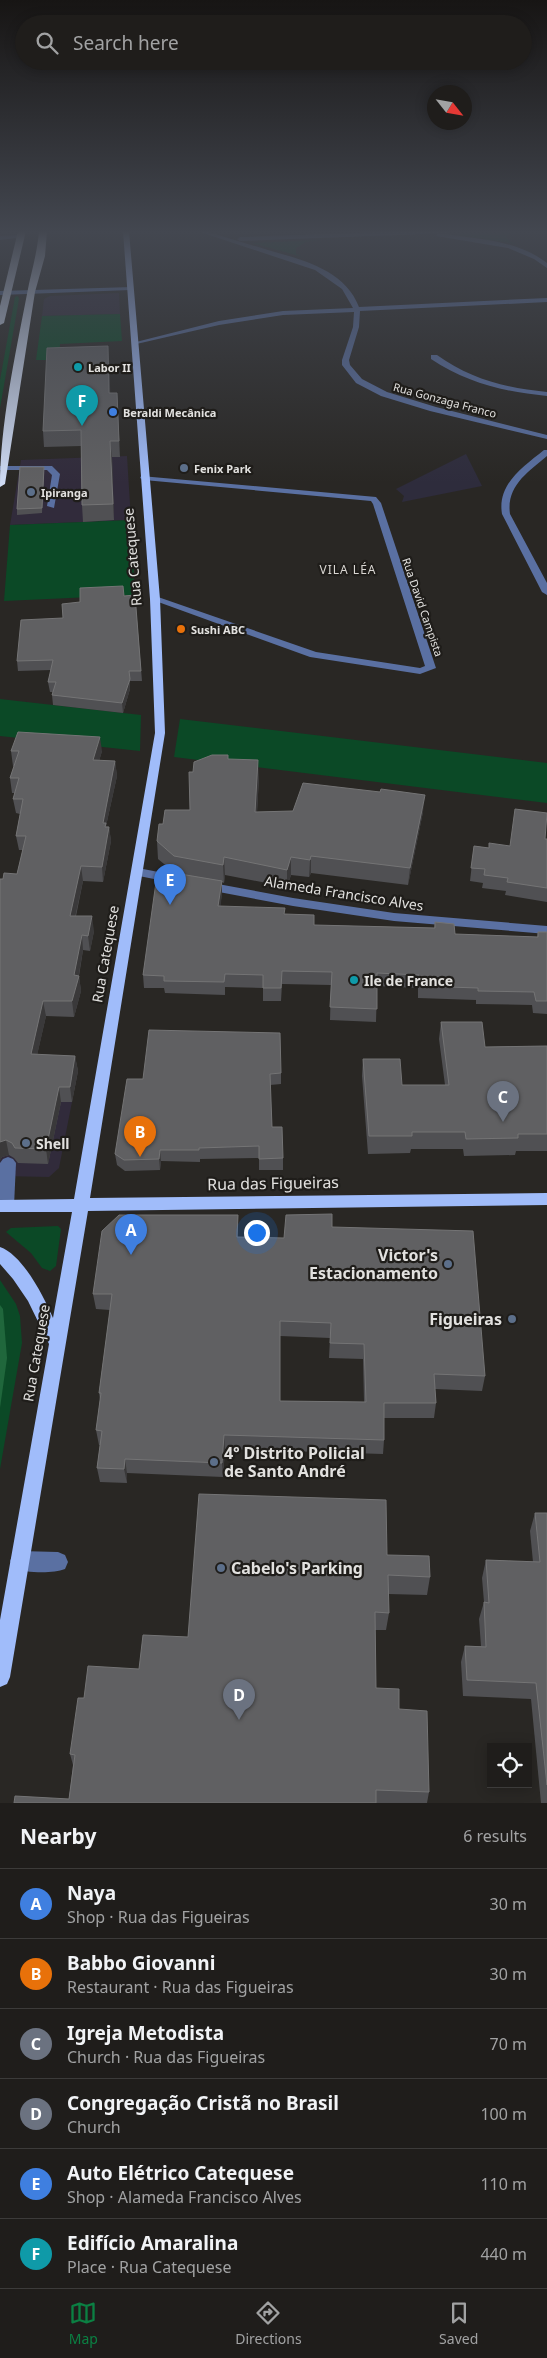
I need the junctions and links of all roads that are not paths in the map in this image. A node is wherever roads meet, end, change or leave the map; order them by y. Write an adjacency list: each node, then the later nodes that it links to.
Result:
1 (27, 315): 10 (highway)
2 (132, 315): 5 (main road, Rua Catequese)
3 (265, 315): 5 (street)
4 (357, 315): 8 (street, Rua Gonzaga Franco)
5 (134, 344): 11 (main road, Rua Catequese)
6 (434, 357): 7 (street)
7 (547, 394)
8 (547, 437)
9 (547, 452): 14 (street)
10 (3, 468): 12 (highway); 13 (street)
11 (144, 478): 15 (main road, Rua Catequese); 15 (street, Rua David Campista)
12 (0, 484)
13 (51, 506)
14 (547, 592)
15 (155, 599): 16 (main road, Rua Catequese)
16 (138, 872): 17 (street, Alameda Francisco Alves); 20 (main road, Rua Catequese)
17 (547, 930)
18 (8, 1163): 21 (street)
19 (547, 1199): 20 (main road, Rua das Figueiras)
20 (81, 1204): 21 (main road, Rua das Figueiras); 23 (main road, Rua Catequese)
21 (3, 1206)
22 (0, 1254): 23 (main road)
23 (57, 1344): 24 (main road, Rua Catequese)
24 (20, 1561): 25 (street); 26 (main road, Rua Catequese)
25 (58, 1562)
26 (0, 1677)

